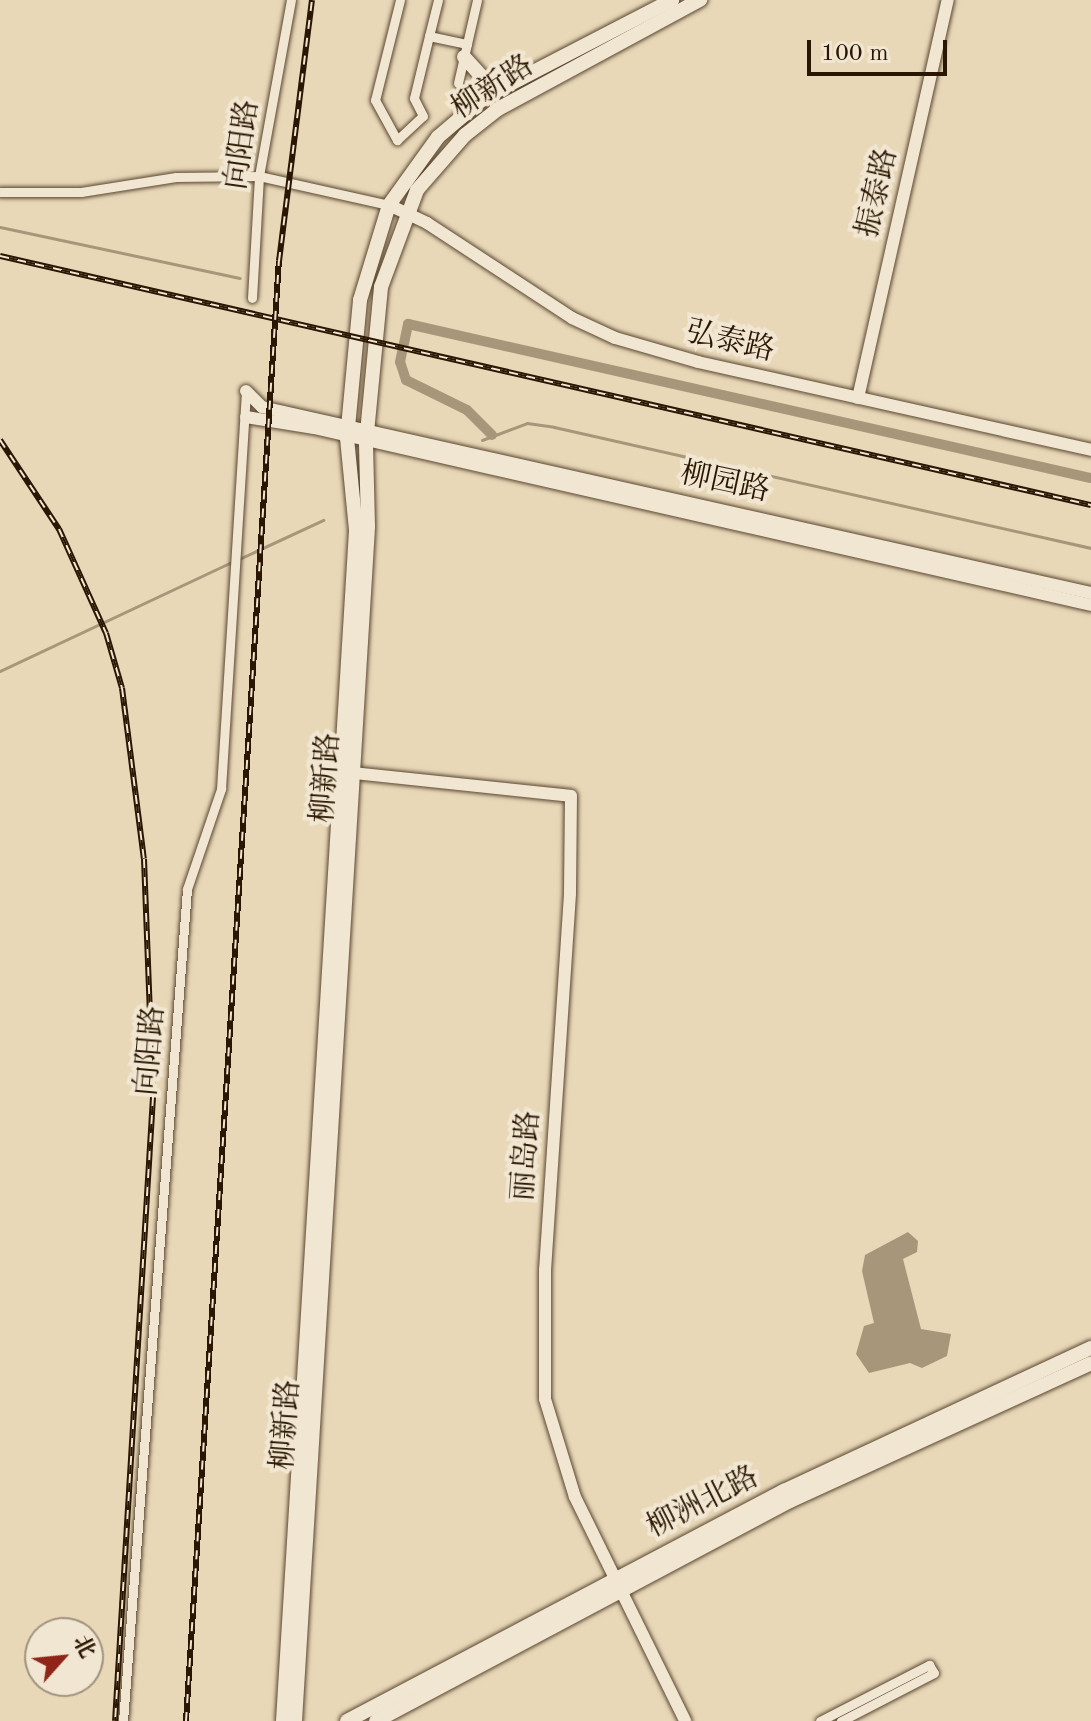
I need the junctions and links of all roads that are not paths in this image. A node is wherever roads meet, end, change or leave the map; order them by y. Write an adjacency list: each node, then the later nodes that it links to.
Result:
1 (291, 0): 12 (street, 向阳路)
2 (400, 0): 8 (street)
3 (438, 0): 8 (street)
4 (477, 0): 9 (street)
5 (672, 0): 11 (main road, 柳新路)
6 (700, 0): 15 (main road, 柳新路)
7 (948, 0): 18 (street, 振泰路)
8 (429, 36): 9 (street)
9 (466, 51): 10 (street); 11 (main road)
10 (458, 83)
11 (496, 92): 14 (main road, 柳新路)
12 (259, 176): 13 (street); 14 (street); 16 (street, 向阳路)
13 (0, 192)
14 (389, 205): 15 (street, 弘泰路); 20 (main road, 柳新路)
15 (406, 212): 18 (street, 弘泰路); 21 (main road, 柳新路)
16 (252, 298)
17 (246, 391): 19 (street, 向阳路); 20 (street)
18 (858, 398): 22 (street, 弘泰路)
19 (246, 417): 20 (street); 29 (street, 向阳路)
20 (348, 432): 21 (street); 25 (main road, 柳新路)
21 (366, 437): 23 (street, 柳园路); 24 (street, 柳园路); 25 (main road, 柳新路)
22 (1091, 450)
23 (1091, 593)
24 (1091, 605)
25 (347, 772): 28 (street, 丽岛路); 30 (main road, 柳新路); 31 (main road, 柳新路)
26 (1091, 1348): 28 (main road, 柳洲北路)
27 (1091, 1363): 28 (main road, 柳洲北路)
28 (621, 1584): 32 (main road, 柳洲北路); 33 (main road, 柳洲北路); 34 (street, 丽岛路)
29 (123, 1721)
30 (283, 1721)
31 (295, 1721)
32 (347, 1721)
33 (376, 1721)
34 (685, 1721)
35 (820, 1721): 36 (street)
36 (841, 1721)

